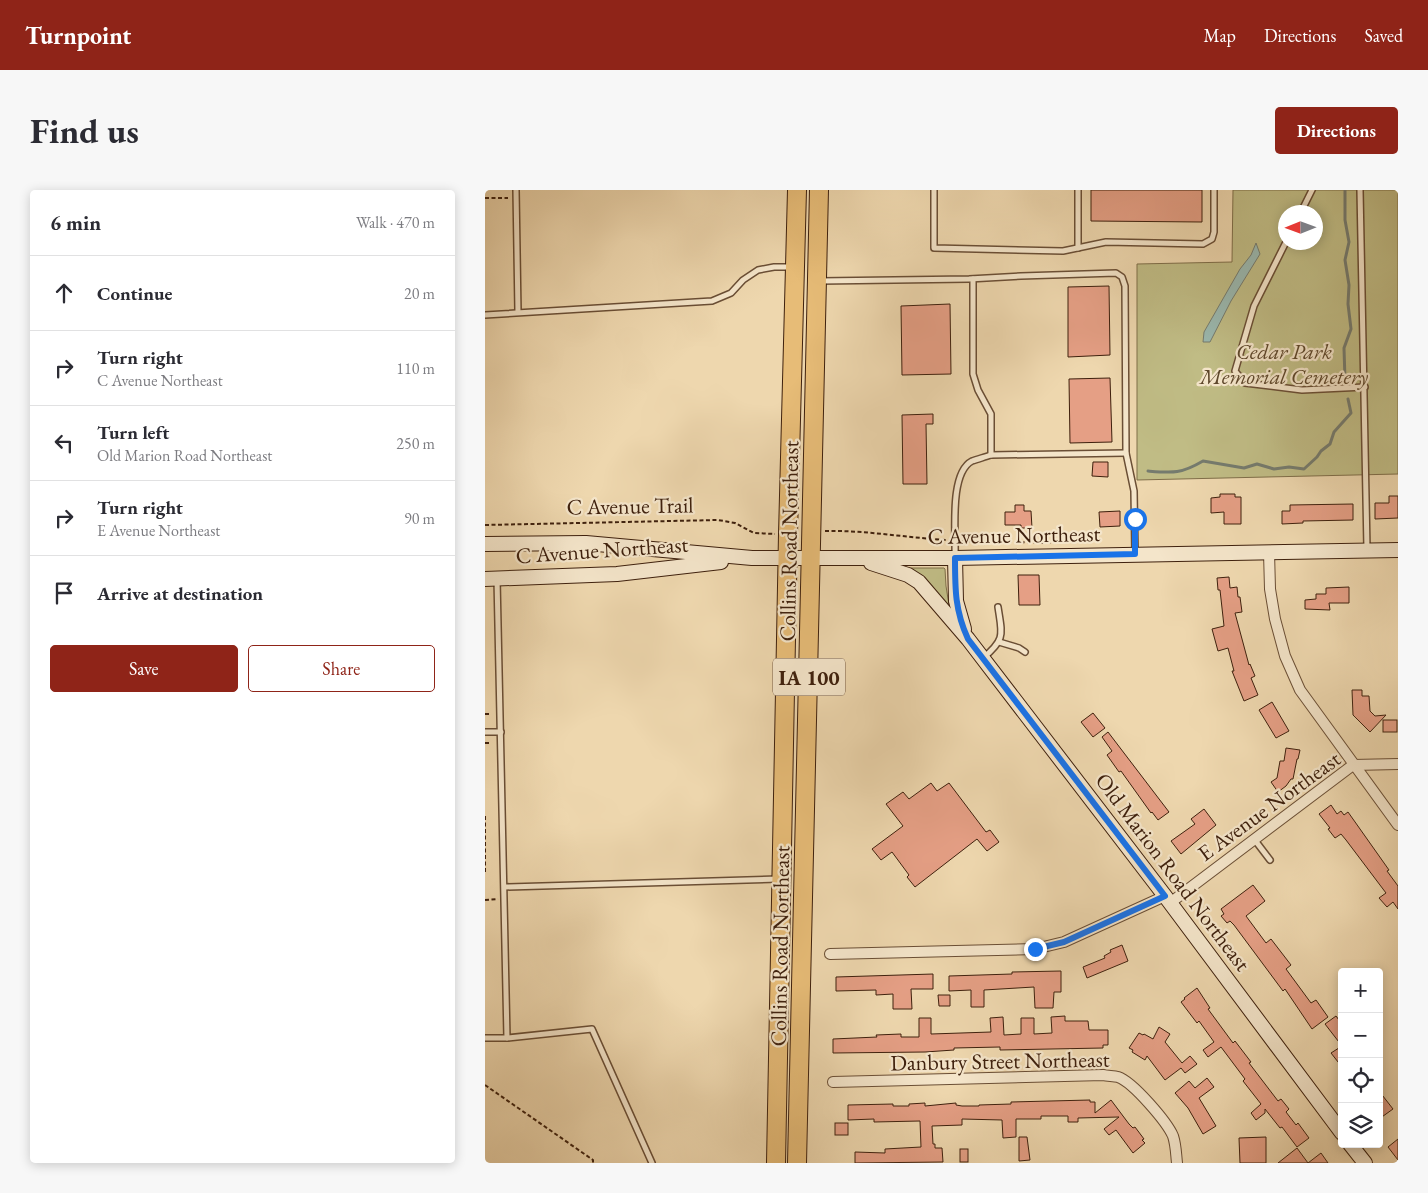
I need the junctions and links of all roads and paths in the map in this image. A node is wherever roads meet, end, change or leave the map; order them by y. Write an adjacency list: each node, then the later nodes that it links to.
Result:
1 (516, 190): 17 (lane)
2 (797, 190): 14 (highway, Collins Road Northeast / IA 100)
3 (819, 190): 16 (highway, Collins Road Northeast / IA 100)
4 (934, 190): 12 (lane)
5 (1078, 190): 12 (lane)
6 (1214, 190): 12 (lane)
7 (1312, 190): 11 (lane)
8 (1361, 190): 19 (lane)
9 (485, 198): 10 (path)
10 (509, 198)
11 (1304, 205)
12 (1078, 248)
13 (1281, 250): 19 (lane)
14 (795, 267): 17 (lane); 33 (highway, Collins Road Northeast / IA 100)
15 (973, 279): 16 (lane); 20 (lane); 21 (lane)
16 (817, 281): 34 (highway, Collins Road Northeast / IA 100)
17 (518, 312): 18 (lane)
18 (485, 315)
19 (1365, 387): 29 (lane)
20 (1126, 453): 21 (lane); 31 (lane)
21 (991, 456): 25 (lane)
22 (485, 525): 24 (path, C Avenue Trail)
23 (823, 531): 25 (path)
24 (773, 534)
25 (955, 541): 26 (path); 35 (lane)
26 (1060, 543)
27 (485, 544): 32 (main road, C Avenue Northeast)
28 (1398, 550): 29 (main road, C Avenue Northeast)
29 (1367, 551): 30 (main road, C Avenue Northeast)
30 (1269, 552): 31 (main road, C Avenue Northeast); 50 (street)
31 (1135, 554): 35 (main road, C Avenue Northeast)
32 (751, 558): 33 (main road, C Avenue Northeast); 37 (main road, C Avenue Northeast)
33 (788, 558): 34 (main road, C Avenue Northeast); 56 (highway, Collins Road Northeast / IA 100)
34 (811, 558): 36 (main road, C Avenue Northeast); 71 (highway, Collins Road Northeast / IA 100)
35 (955, 558): 36 (main road, C Avenue Northeast); 39 (main road, Old Marion Road Northeast)
36 (856, 559): 39 (main road, Old Marion Road Northeast)
37 (491, 579): 46 (lane)
38 (998, 607): 40 (lane)
39 (968, 639): 42 (main road, Old Marion Road Northeast)
40 (999, 642): 41 (lane); 42 (lane)
41 (1025, 652)
42 (983, 658): 59 (main road, Old Marion Road Northeast)
43 (485, 714): 44 (path)
44 (491, 714)
45 (485, 732): 46 (lane)
46 (501, 732): 57 (lane)
47 (485, 743): 48 (path)
48 (491, 743)
49 (1398, 764): 50 (street, E Avenue Northeast)
50 (1353, 765): 52 (street); 53 (street, E Avenue Northeast)
51 (485, 816): 55 (path)
52 (1398, 825)
53 (1254, 839): 54 (lane); 59 (street, E Avenue Northeast)
54 (1270, 860)
55 (485, 872)
56 (781, 879): 57 (lane); 70 (highway, Collins Road Northeast / IA 100)
57 (505, 887): 58 (lane)
58 (505, 899): 60 (path); 63 (lane)
59 (1168, 899): 61 (street, E Avenue Northeast); 66 (main road, Old Marion Road Northeast)
60 (485, 900)
61 (830, 954)
62 (485, 1038): 63 (lane)
63 (507, 1038): 69 (lane)
64 (833, 1082): 72 (street, Danbury Street Northeast)
65 (485, 1085): 68 (path)
66 (1338, 1127)
67 (1354, 1148): 73 (main road)
68 (593, 1163)
69 (652, 1163)
70 (776, 1163)
71 (797, 1163)
72 (1177, 1163)
73 (1365, 1163)

